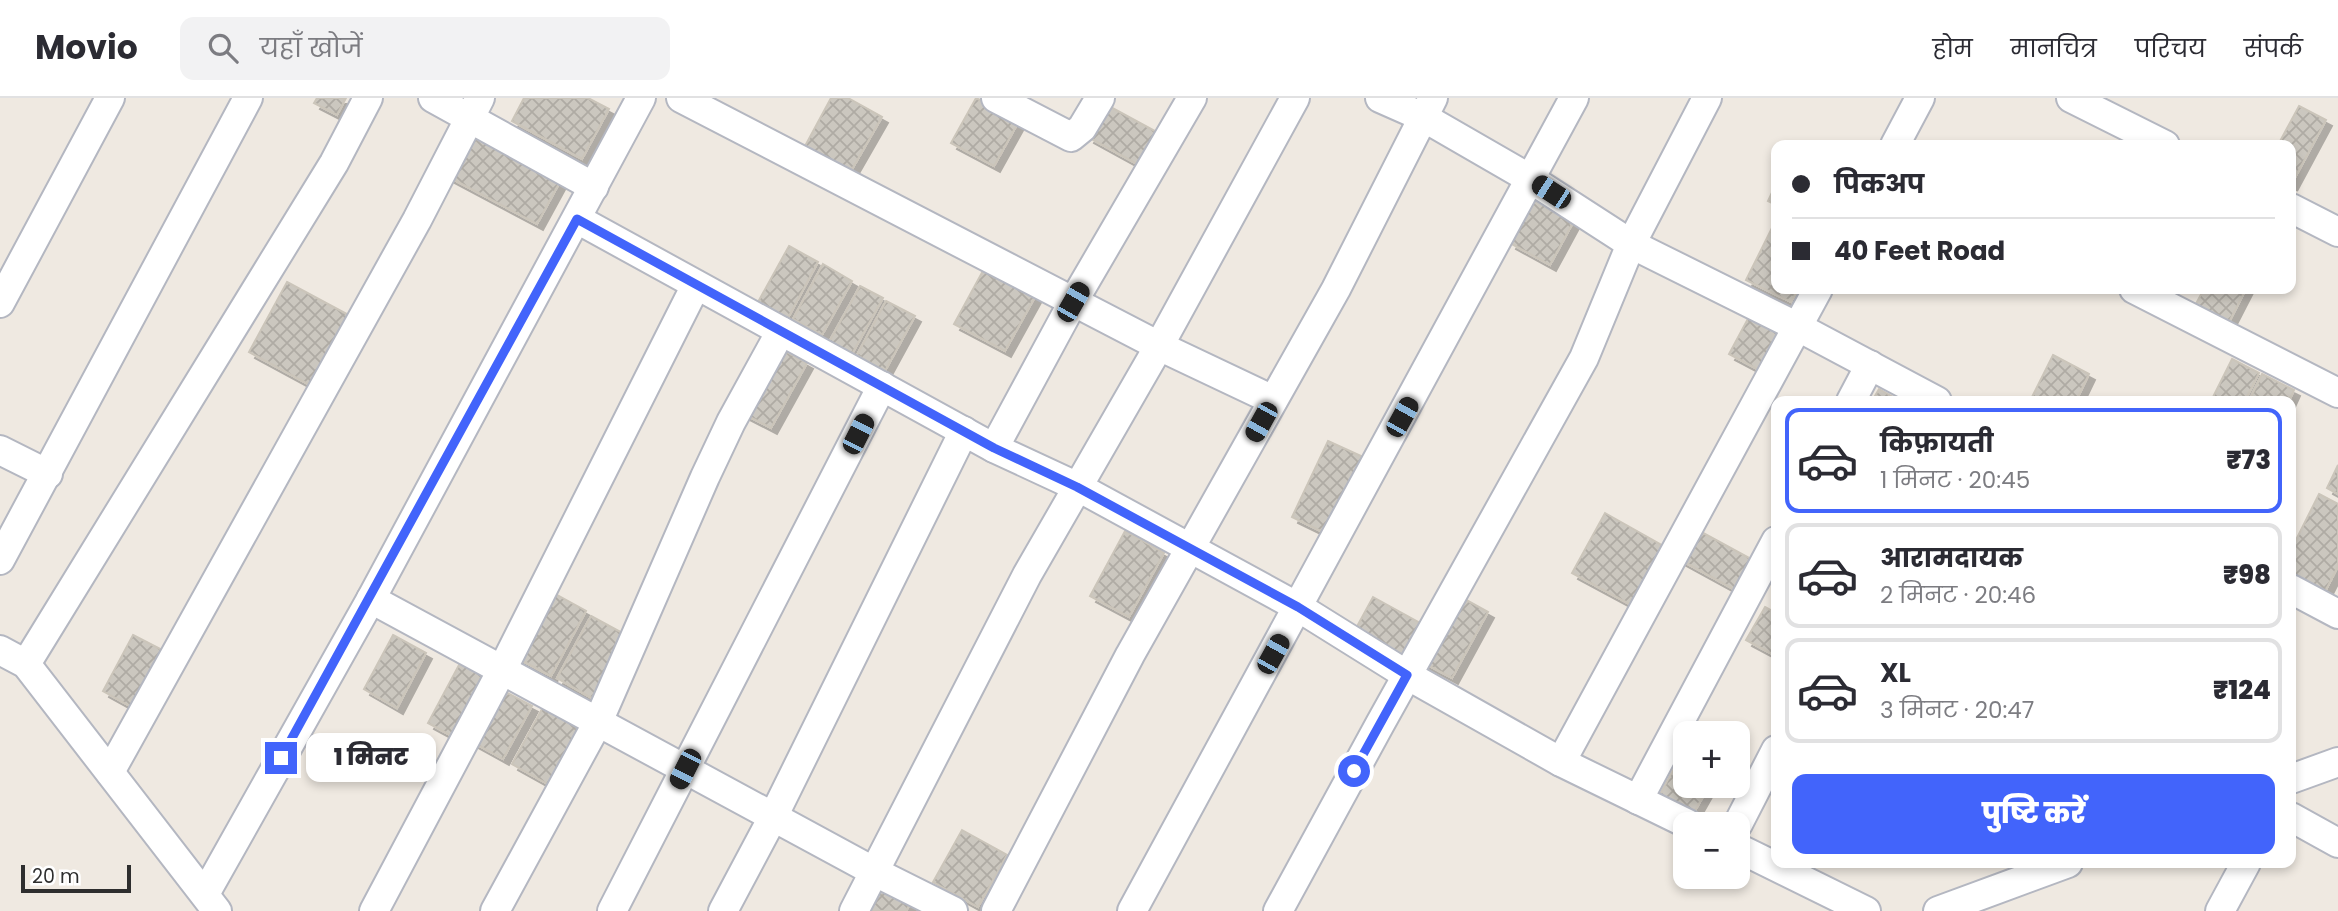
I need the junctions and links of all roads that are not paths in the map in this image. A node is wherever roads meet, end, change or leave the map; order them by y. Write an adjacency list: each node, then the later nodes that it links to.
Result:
1 (110, 98): 30 (street)
2 (248, 98): 43 (street)
3 (368, 98): 53 (street)
4 (433, 98): 16 (street)
5 (641, 98): 21 (street)
6 (681, 98): 29 (street)
7 (996, 98): 8 (street)
8 (1100, 98)
9 (1192, 98): 29 (street)
10 (1295, 98): 33 (street)
11 (1380, 98): 17 (street)
12 (1574, 98): 20 (street)
13 (1707, 98): 25 (street)
14 (1920, 98): 18 (street)
15 (2071, 98): 19 (street)
16 (475, 108): 21 (street); 61 (street)
17 (1428, 108): 20 (street); 39 (street)
18 (1898, 140)
19 (2155, 140)
20 (1532, 180): 25 (street); 50 (street)
21 (594, 187): 23 (street)
22 (2296, 211): 24 (street)
23 (577, 219): 26 (street); 49 (street)
24 (2338, 232)
25 (1631, 244): 31 (street); 55 (street)
26 (696, 285): 32 (street); 54 (street)
27 (1815, 294): 31 (street)
28 (2144, 294): 36 (street)
29 (1073, 302): 33 (street); 41 (street)
30 (0, 303)
31 (1798, 327): 34 (street); 58 (street)
32 (781, 331): 35 (street); 56 (street)
33 (1159, 346): 39 (street); 44 (street)
34 (1870, 365): 37 (street); 38 (street)
35 (882, 386): 40 (street); 60 (street)
36 (2338, 393)
37 (1854, 396)
38 (1928, 396)
39 (1273, 400): 45 (street)
40 (964, 431): 41 (street); 65 (street)
41 (994, 448): 44 (street)
42 (0, 450): 43 (street)
43 (48, 474): 47 (street)
44 (1077, 487): 45 (street); 74 (street)
45 (1189, 550): 50 (street); 82 (street)
46 (1771, 550): 63 (street)
47 (0, 560)
48 (2296, 592): 51 (street)
49 (370, 599): 54 (street); 75 (street)
50 (1298, 607): 55 (street); 83 (street)
51 (2338, 614)
52 (0, 650): 53 (street)
53 (26, 664): 61 (street)
54 (502, 670): 56 (street); 76 (street)
55 (1407, 675): 58 (street); 84 (street)
56 (597, 722): 60 (street); 77 (street)
57 (1771, 760): 64 (street)
58 (1561, 762): 63 (street)
59 (2338, 762): 62 (street)
60 (685, 769): 65 (street); 78 (street)
61 (110, 772): 75 (street)
62 (2296, 777)
63 (1638, 800): 66 (street)
64 (1744, 812)
65 (774, 817): 74 (street); 79 (street)
66 (1673, 817)
67 (2296, 820): 68 (street)
68 (2338, 843)
69 (1750, 854): 70 (street)
70 (1771, 864)
71 (1779, 868): 85 (street)
72 (2035, 868): 86 (street)
73 (2243, 868): 87 (street)
74 (875, 872): 80 (street); 81 (street)
75 (211, 903)
76 (374, 911)
77 (495, 911)
78 (612, 911)
79 (723, 911)
80 (854, 911)
81 (953, 911)
82 (996, 911)
83 (1132, 911)
84 (1278, 911)
85 (1866, 911)
86 (1938, 911)
87 (2220, 911)

